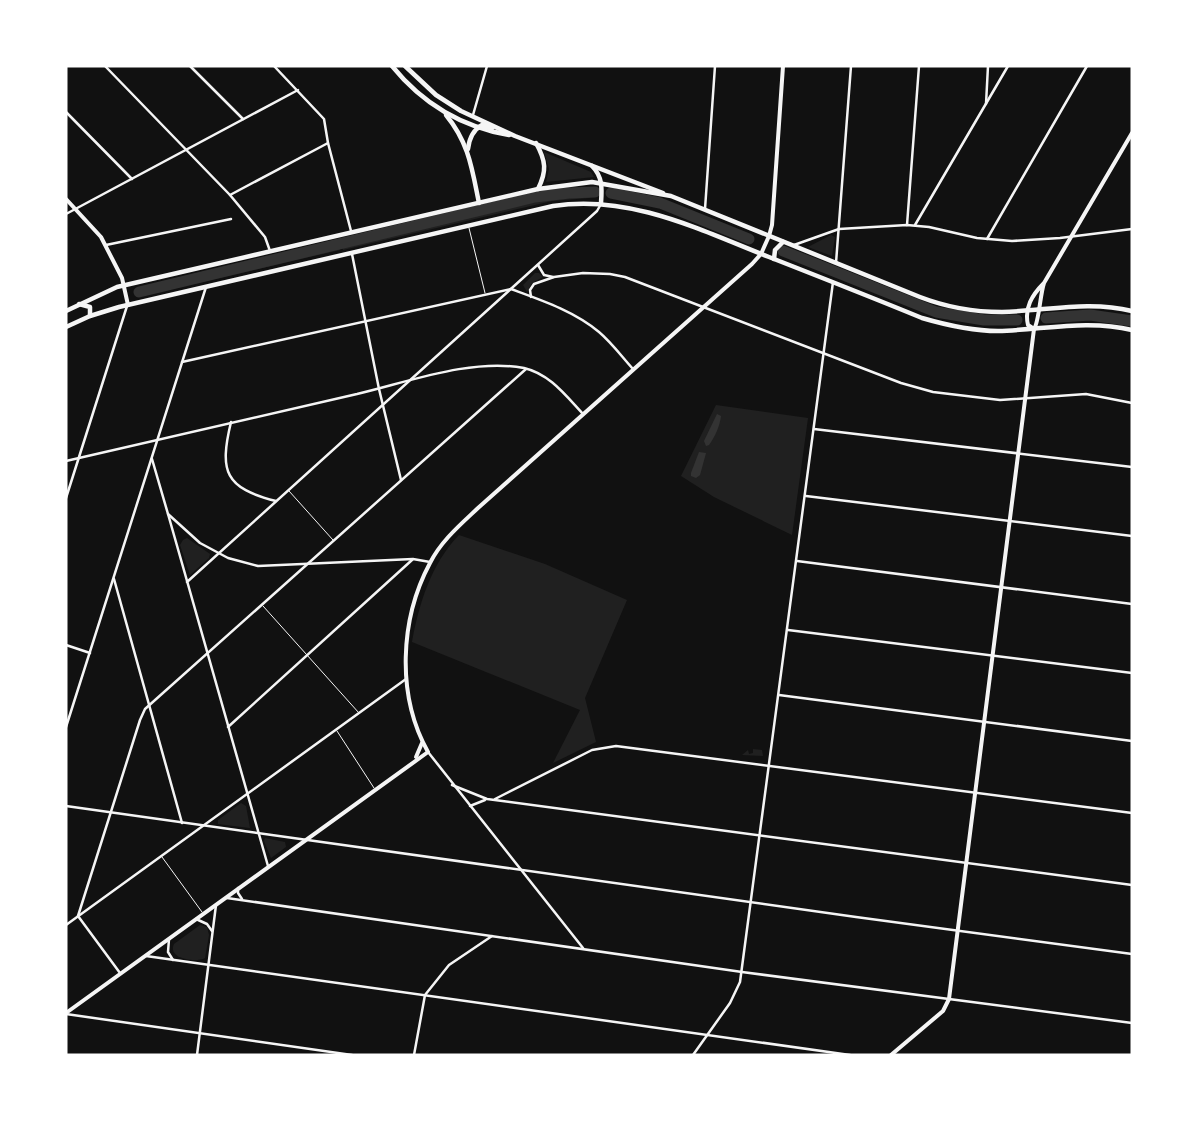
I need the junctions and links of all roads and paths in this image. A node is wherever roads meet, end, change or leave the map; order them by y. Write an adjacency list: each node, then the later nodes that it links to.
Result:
1 (105, 66): 25 (street)
2 (190, 66): 19 (street)
3 (274, 66): 14 (street)
4 (392, 66): 17 (main road)
5 (405, 66): 18 (main road)
6 (487, 66): 18 (street)
7 (715, 66): 37 (street)
8 (783, 66): 46 (main road)
9 (851, 66): 43 (street)
10 (919, 66): 41 (street)
11 (988, 66): 15 (street)
12 (1008, 66): 15 (street)
13 (1087, 66): 48 (street)
14 (298, 90): 19 (street); 23 (street)
15 (986, 105): 42 (street)
16 (66, 112): 28 (street)
17 (444, 112): 20 (main road); 26 (main road)
18 (473, 117): 22 (main road)
19 (243, 120): 25 (street)
20 (477, 128): 22 (main road); 26 (main road)
21 (1132, 133): 47 (main road)
22 (515, 136): 24 (main road)
23 (328, 143): 31 (street); 45 (street)
24 (536, 143): 27 (main road); 30 (main road)
25 (187, 149): 28 (street); 31 (street)
26 (468, 150): 34 (main road)
27 (591, 165): 29 (main road); 32 (main road)
28 (132, 179): 36 (street)
29 (602, 182): 30 (main road); 32 (main road); 35 (main road)
30 (538, 189): 34 (main road)
31 (230, 195): 52 (street)
32 (671, 196): 37 (main road)
33 (66, 199): 36 (main road)
34 (479, 203): 45 (main road)
35 (602, 203): 40 (main road); 54 (main road); 57 (street)
36 (76, 208): 38 (street); 50 (main road)
37 (705, 210): 46 (main road)
38 (66, 214)
39 (230, 219): 50 (street)
40 (468, 225): 53 (main road); 64 (lane)
41 (907, 225): 42 (street); 43 (street)
42 (916, 225): 48 (street)
43 (840, 229): 51 (street); 56 (street)
44 (1132, 229): 47 (street)
45 (352, 233): 52 (main road)
46 (769, 236): 49 (main road); 54 (main road)
47 (1072, 236): 48 (street); 60 (main road)
48 (987, 239)
49 (783, 242): 51 (main road); 55 (main road)
50 (106, 245): 61 (main road)
51 (793, 245): 56 (main road)
52 (270, 251): 61 (main road)
53 (352, 252): 62 (main road); 74 (street)
54 (761, 254): 55 (main road); 68 (main road)
55 (774, 259): 59 (main road)
56 (836, 263): 72 (main road)
57 (538, 265): 58 (street); 63 (street)
58 (554, 277): 65 (street); 68 (street)
59 (833, 282): 76 (main road); 78 (street)
60 (1044, 283): 69 (main road); 72 (main road)
61 (124, 285): 66 (main road); 67 (main road)
62 (206, 287): 67 (main road); 79 (street)
63 (511, 289): 64 (street); 65 (street); 82 (street)
64 (485, 294): 74 (street)
65 (532, 297): 81 (street)
66 (79, 304): 70 (main road); 73 (main road)
67 (128, 305): 73 (main road); 92 (street)
68 (704, 306): 78 (street); 81 (main road)
69 (1038, 309): 71 (main road); 72 (main road); 76 (main road)
70 (66, 311)
71 (1132, 311)
72 (1026, 313): 76 (main road)
73 (90, 316): 75 (main road)
74 (366, 320): 79 (street); 83 (street)
75 (66, 327)
76 (1034, 329): 77 (main road); 84 (main road)
77 (1132, 330)
78 (824, 354): 84 (street); 89 (street)
79 (182, 362): 90 (street)
80 (526, 368): 82 (street); 87 (street); 96 (street)
81 (633, 369): 87 (main road)
82 (411, 380): 83 (street); 86 (street)
83 (379, 389): 86 (street); 88 (street)
84 (1026, 399): 85 (street); 91 (main road)
85 (1132, 402)
86 (383, 404): 96 (street); 97 (street)
87 (583, 414): 108 (main road)
88 (231, 422): 90 (street); 100 (street)
89 (814, 429): 91 (street); 98 (street)
90 (158, 438): 92 (street); 93 (street)
91 (1019, 452): 95 (street); 102 (main road)
92 (79, 458): 94 (street); 99 (street)
93 (152, 458): 101 (street); 110 (street)
94 (66, 461)
95 (1132, 467)
96 (401, 480): 104 (street)
97 (288, 490): 100 (street); 104 (lane)
98 (805, 496): 102 (street); 107 (street)
99 (66, 498)
100 (276, 501): 105 (street)
101 (168, 514): 105 (street); 111 (street)
102 (1011, 520): 103 (street); 112 (main road)
103 (1132, 536)
104 (334, 541): 109 (street)
105 (219, 554): 109 (street); 111 (street)
106 (413, 559): 108 (street); 109 (street); 119 (street)
107 (797, 561): 112 (street); 115 (street)
108 (430, 562): 122 (main road)
109 (309, 563): 113 (street)
110 (114, 578): 117 (street); 124 (street)
111 (187, 582): 118 (street)
112 (1002, 587): 114 (street); 120 (main road)
113 (262, 604): 118 (street); 119 (lane)
114 (1132, 604)
115 (788, 630): 120 (street); 123 (street)
116 (66, 645): 117 (street)
117 (90, 652): 128 (street)
118 (207, 653): 124 (street); 127 (street)
119 (307, 654): 125 (lane); 127 (street)
120 (993, 656): 121 (street); 126 (main road)
121 (1132, 673)
122 (406, 679): 125 (street); 131 (main road)
123 (778, 695): 126 (street); 134 (street)
124 (149, 705): 143 (street); 145 (street)
125 (359, 713): 129 (street)
126 (985, 722): 130 (street); 137 (main road)
127 (228, 726): 138 (street)
128 (66, 727)
129 (336, 730): 136 (lane); 138 (street)
130 (1132, 741)
131 (423, 742): 132 (main road); 133 (main road)
132 (428, 752): 133 (main road); 135 (street)
133 (415, 759): 136 (main road)
134 (768, 765): 137 (street); 140 (street); 148 (street)
135 (452, 785): 139 (street); 142 (street)
136 (375, 788): 149 (main road)
137 (976, 792): 144 (street); 151 (main road)
138 (247, 794): 146 (street); 147 (street)
139 (487, 799): 140 (street); 142 (street)
140 (494, 800): 148 (street)
141 (66, 806): 143 (street)
142 (469, 806): 153 (street)
143 (111, 812): 145 (street); 161 (street)
144 (1132, 813)
145 (182, 823): 146 (street)
146 (203, 826): 147 (street); 150 (street)
147 (258, 834): 149 (street); 152 (street)
148 (759, 837): 151 (street); 158 (street)
149 (304, 840): 152 (main road); 153 (street)
150 (162, 856): 160 (lane); 161 (street)
151 (966, 864): 154 (street); 165 (main road)
152 (268, 866): 155 (main road)
153 (521, 871): 158 (street); 168 (street)
154 (1132, 885)
155 (239, 888): 156 (main road); 157 (street)
156 (225, 897): 157 (street); 159 (main road)
157 (243, 900): 166 (street)
158 (752, 903): 165 (street); 173 (street)
159 (216, 904): 160 (main road); 164 (street)
160 (203, 914): 162 (main road)
161 (78, 916): 163 (street); 174 (street)
162 (196, 919): 164 (street); 167 (main road)
163 (66, 925)
164 (213, 932): 172 (street)
165 (958, 932): 169 (street); 176 (main road)
166 (493, 936): 168 (street); 175 (street)
167 (169, 939): 170 (main road); 171 (street)
168 (584, 949): 173 (street)
169 (1132, 954)
170 (145, 956): 171 (street); 174 (main road)
171 (174, 961): 172 (street)
172 (209, 966): 175 (street); 179 (street)
173 (742, 972): 176 (street); 180 (street)
174 (120, 973): 177 (main road)
175 (425, 996): 180 (street); 183 (street)
176 (949, 999): 178 (street); 186 (main road)
177 (66, 1014): 179 (street)
178 (1132, 1023)
179 (200, 1032): 181 (street); 182 (street)
180 (708, 1035): 184 (street); 185 (street)
181 (196, 1055)
182 (352, 1055)
183 (414, 1055)
184 (693, 1055)
185 (850, 1055)
186 (891, 1055)

